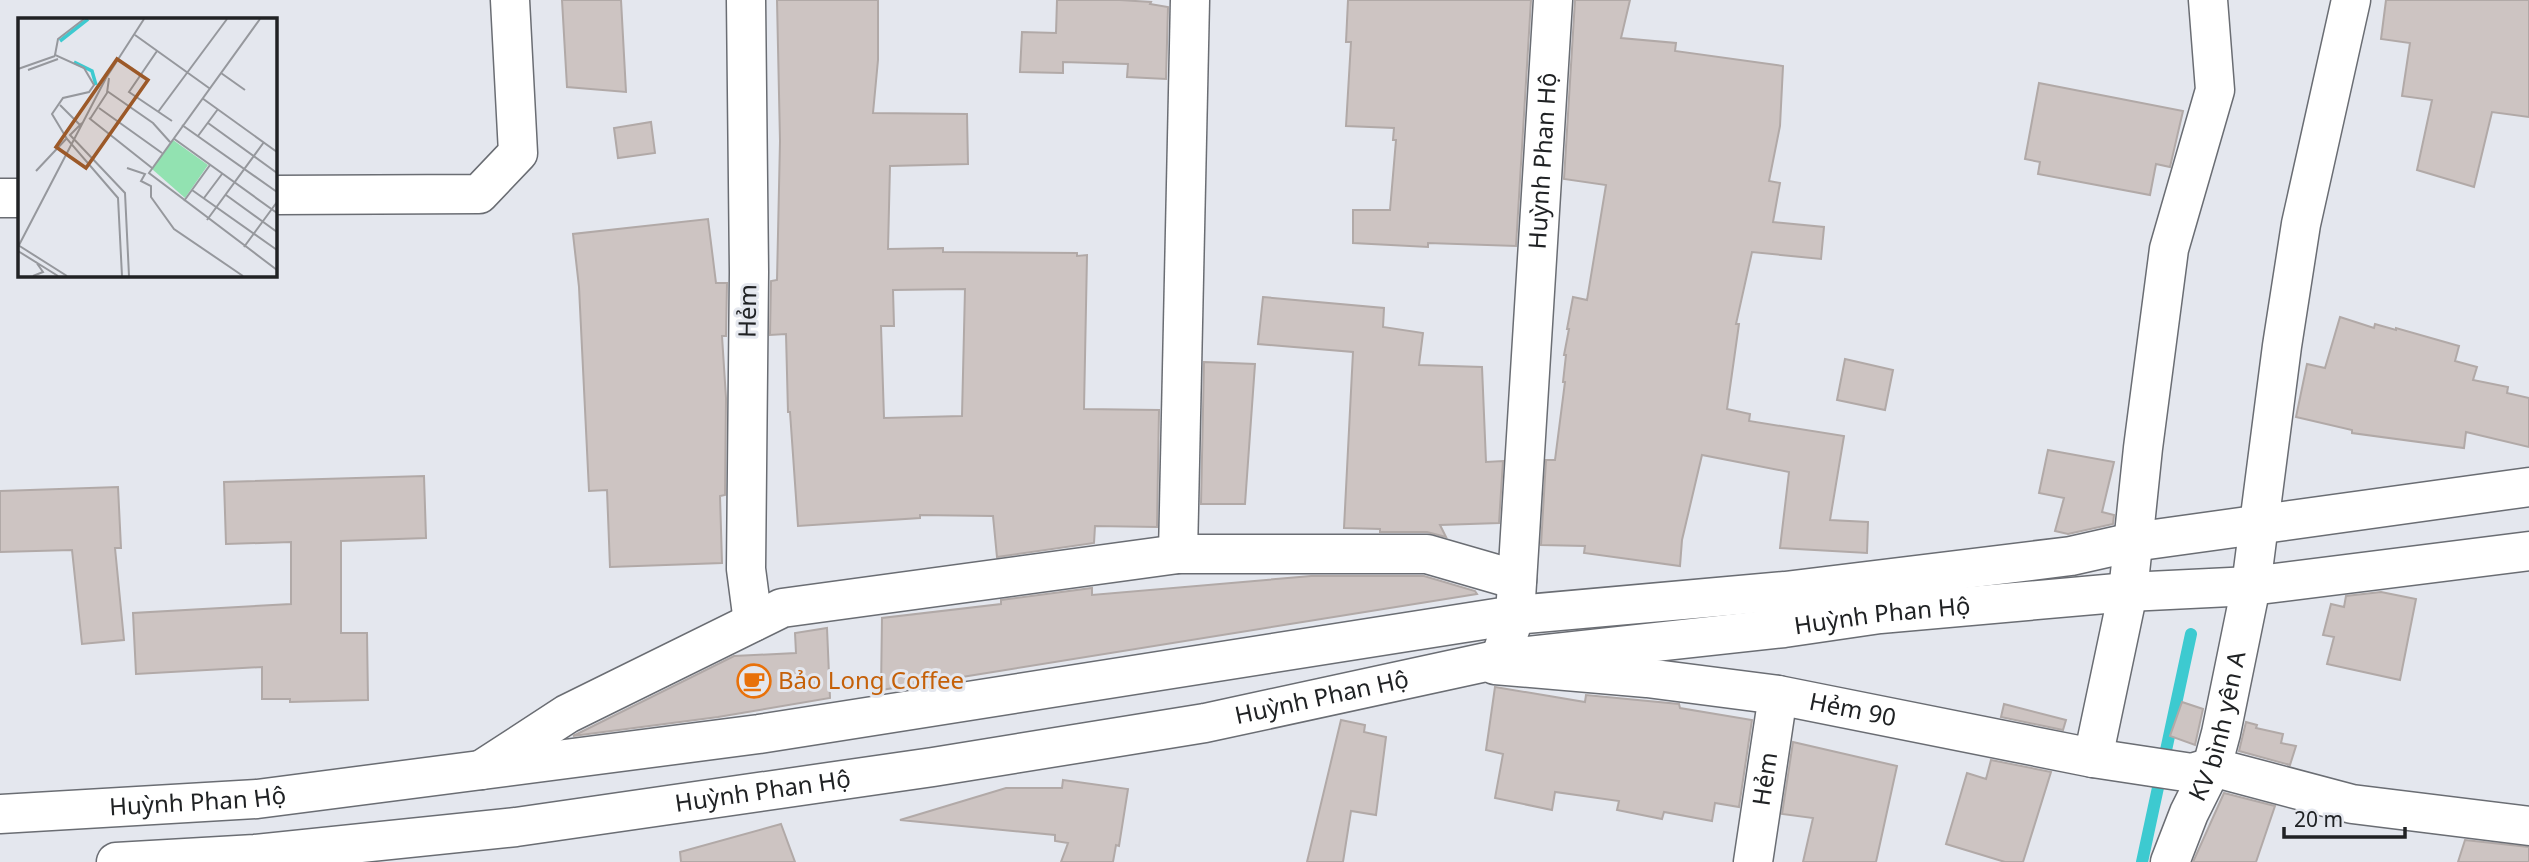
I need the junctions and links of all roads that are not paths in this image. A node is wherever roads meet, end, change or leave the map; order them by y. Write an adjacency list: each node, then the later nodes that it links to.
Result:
1 (510, 0): 7 (street)
2 (747, 0): 18 (street, Hẻm)
3 (1190, 0): 14 (street)
4 (1553, 0): 17 (street, Huỳnh Phan Hộ)
5 (2208, 0): 12 (street)
6 (2351, 0): 11 (street, KV bình yên A)
7 (276, 195)
8 (0, 198): 9 (street)
9 (18, 198)
10 (2529, 487): 11 (street, Huỳnh Phan Hộ)
11 (2260, 524): 12 (street, Huỳnh Phan Hộ); 15 (street, KV bình yên A)
12 (2133, 542): 16 (street); 17 (street, Huỳnh Phan Hộ)
13 (2529, 551): 15 (street, Huỳnh Phan Hộ)
14 (1178, 554): 17 (street); 18 (street)
15 (2251, 586): 16 (street, Huỳnh Phan Hộ); 23 (street, KV bình yên A)
16 (2127, 592): 19 (street, Huỳnh Phan Hộ); 21 (street)
17 (1516, 597): 19 (street); 22 (street, Huỳnh Phan Hộ)
18 (752, 622): 22 (street)
19 (1500, 659): 20 (street, Hẻm 90); 26 (street, Huỳnh Phan Hộ)
20 (1778, 695): 21 (street, Hẻm 90); 27 (street, Hẻm)
21 (2103, 759): 23 (street, Hẻm 90)
22 (481, 770): 24 (street, Huỳnh Phan Hộ)
23 (2202, 770): 25 (street, Hẻm 90); 28 (street, KV bình yên A)
24 (0, 814)
25 (2529, 826)
26 (116, 862)
27 (1754, 862)
28 (2170, 862)

